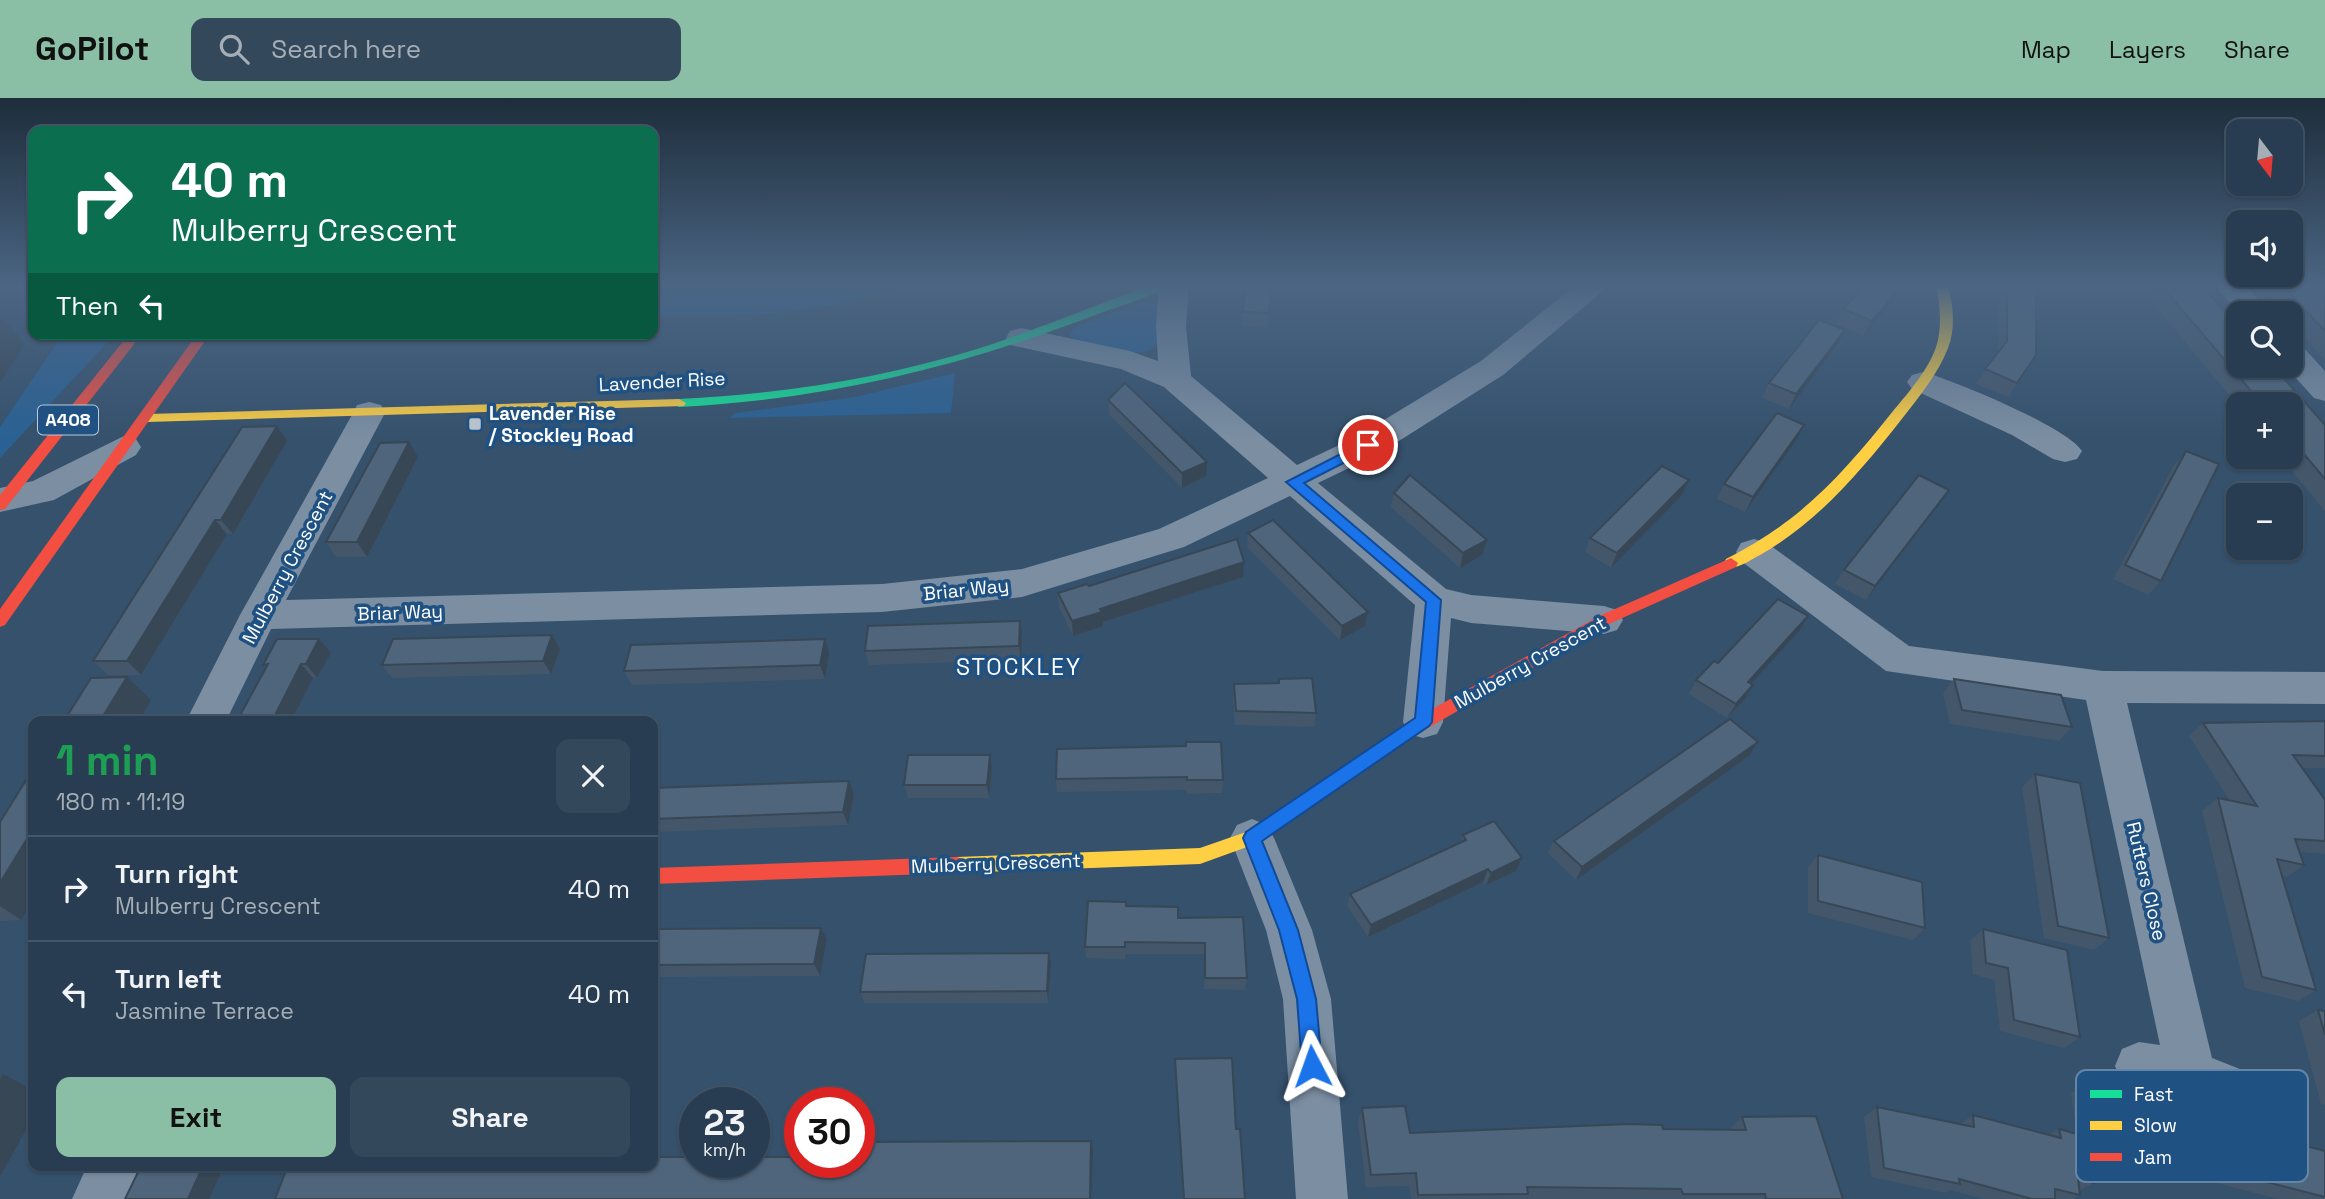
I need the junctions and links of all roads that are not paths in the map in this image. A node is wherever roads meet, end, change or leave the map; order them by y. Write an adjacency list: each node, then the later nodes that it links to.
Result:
1 (1025, 336): 5 (street, Lavender Rise)
2 (1172, 336): 9 (street)
3 (1531, 336): 16 (street, Briar Way)
4 (1946, 336): 10 (street, Mulberry Crescent)
5 (1021, 338): 9 (street); 12 (street, Lavender Rise)
6 (131, 340): 17 (street, A408)
7 (200, 340): 13 (street, A408)
8 (2303, 366): 11 (street)
9 (1175, 380): 16 (street)
10 (1923, 382): 15 (street); 18 (street, Mulberry Crescent)
11 (2325, 391)
12 (369, 414): 13 (street, Lavender Rise); 20 (street, Mulberry Crescent)
13 (147, 418): 14 (street, A408)
14 (124, 447): 17 (street); 22 (street, A408)
15 (2065, 451)
16 (1293, 482): 19 (street); 20 (street, Briar Way)
17 (1, 502)
18 (1754, 552): 21 (street, Mulberry Crescent); 23 (street)
19 (1434, 600): 21 (street); 26 (street)
20 (259, 615): 25 (street, Mulberry Crescent)
21 (1604, 620): 26 (street, Mulberry Crescent)
22 (0, 621)
23 (2103, 687): 24 (street); 31 (street, Rutters Close)
24 (2325, 688)
25 (208, 716)
26 (1423, 722): 27 (street, Mulberry Crescent)
27 (1252, 838): 28 (street, Mulberry Crescent); 34 (street)
28 (658, 876)
29 (2139, 1066): 30 (street)
30 (2165, 1070)
31 (2190, 1070)
32 (112, 1171): 33 (street)
33 (98, 1199)
34 (1322, 1199)

